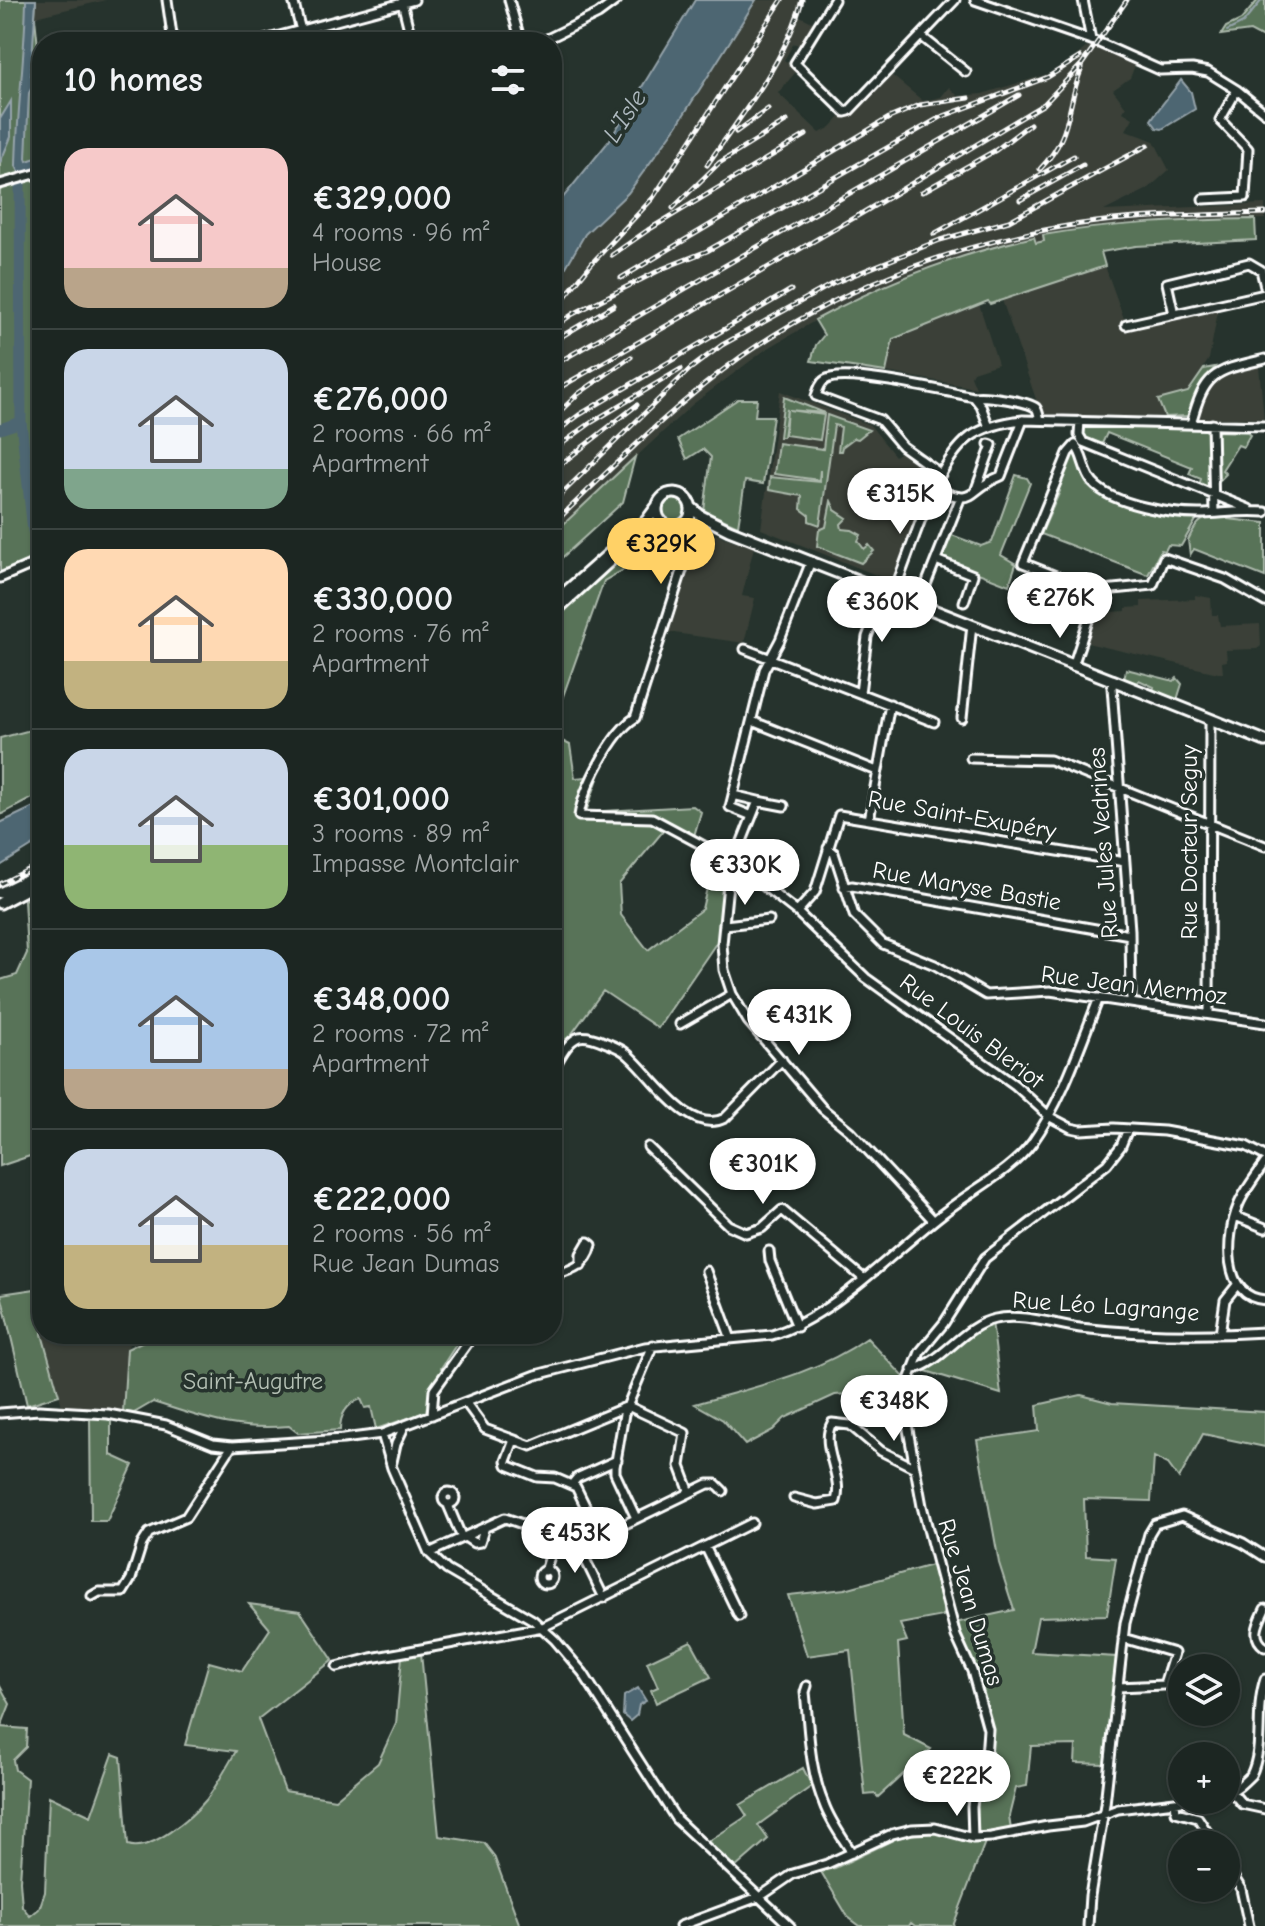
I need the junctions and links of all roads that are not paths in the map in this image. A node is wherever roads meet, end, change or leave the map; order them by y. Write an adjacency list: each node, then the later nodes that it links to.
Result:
1 (167, 0): 12 (street)
2 (293, 0): 11 (street)
3 (414, 0): 10 (street)
4 (509, 0): 15 (street)
5 (617, 0): 16 (street)
6 (834, 0): 17 (street)
7 (955, 0): 17 (street)
8 (975, 0): 18 (street)
9 (1083, 0): 18 (street)
10 (402, 2): 11 (street); 14 (street)
11 (301, 30): 13 (street)
12 (172, 32)
13 (294, 32)
14 (410, 32)
15 (518, 32)
16 (561, 32)
17 (921, 36): 19 (street)
18 (1091, 40): 20 (street)
19 (966, 72)
20 (1237, 90): 21 (street); 24 (street)
21 (1265, 113)
22 (32, 175): 23 (street)
23 (0, 184)
24 (1203, 199)
25 (1265, 287): 27 (street)
26 (1265, 294): 27 (street)
27 (1174, 314): 28 (street)
28 (1126, 325)
29 (1265, 359): 34 (street)
30 (974, 397): 32 (street); 37 (street); 40 (street)
31 (1023, 420): 32 (street); 37 (street); 42 (street)
32 (1040, 420): 33 (street)
33 (1080, 421): 34 (street); 38 (street)
34 (1191, 424): 35 (street)
35 (1212, 424): 36 (street); 43 (street)
36 (1265, 426)
37 (989, 427): 40 (street)
38 (1079, 443): 43 (street); 49 (street); 59 (street)
39 (989, 444): 42 (street)
40 (941, 474): 41 (street)
41 (935, 489): 44 (street); 60 (street)
42 (975, 491): 44 (street)
43 (1213, 495): 47 (street); 49 (street)
44 (960, 499): 54 (street)
45 (658, 505): 46 (main road); 51 (main road); 61 (main road)
46 (691, 507): 50 (main road); 52 (main road)
47 (1255, 511): 48 (street); 49 (street)
48 (1265, 512)
49 (1214, 513)
50 (685, 522): 51 (main road); 52 (main road); 53 (street)
51 (667, 525): 53 (street); 64 (main road)
52 (729, 530): 55 (main road)
53 (682, 535): 88 (street, Rue Louis Bleriot)
54 (936, 560): 58 (street); 62 (street)
55 (811, 561): 60 (main road); 67 (street)
56 (32, 564): 57 (street)
57 (0, 578)
58 (925, 587)
59 (1089, 590): 63 (street); 68 (street)
60 (889, 592): 65 (main road); 70 (street)
61 (562, 595)
62 (964, 602)
63 (1265, 602)
64 (562, 605)
65 (972, 625): 68 (main road); 72 (street)
66 (745, 649): 67 (street)
67 (770, 659): 70 (street); 74 (street)
68 (1074, 665): 69 (main road)
69 (1114, 681): 73 (main road); 79 (street, Rue Jules Vedrines)
70 (860, 693): 71 (street)
71 (890, 704): 75 (street); 78 (street)
72 (962, 718)
73 (1210, 719): 76 (main road); 85 (street, Rue Docteur Seguy)
74 (752, 721): 78 (street); 80 (street)
75 (934, 722)
76 (1265, 741)
77 (971, 758): 79 (street)
78 (877, 771): 84 (street)
79 (1120, 787): 85 (street); 89 (street, Rue Jules Vedrines)
80 (733, 795): 81 (street); 83 (street)
81 (758, 801): 82 (street); 83 (street)
82 (784, 806)
83 (752, 816): 88 (street)
84 (869, 820): 87 (street, Rue Saint-Exupéry); 89 (street, Rue Saint-Exupéry)
85 (1209, 822): 86 (street); 102 (street, Rue Docteur Seguy)
86 (1265, 846)
87 (828, 848): 92 (street, Rue Jean Mermoz); 95 (street)
88 (732, 861): 95 (street, Rue Louis Bleriot); 97 (street)
89 (1125, 862): 98 (street, Rue Jules Vedrines)
90 (32, 877): 93 (main road)
91 (32, 886): 94 (main road)
92 (844, 888): 98 (street, Rue Maryse Bastie); 100 (street, Rue Jean Mermoz)
93 (0, 893)
94 (0, 903)
95 (797, 912): 107 (street, Rue Louis Bleriot)
96 (769, 920): 97 (street)
97 (725, 925): 99 (street)
98 (1130, 935): 101 (street, Rue Jules Vedrines)
99 (732, 994): 104 (street); 106 (street)
100 (1099, 998): 101 (street, Rue Jean Mermoz); 107 (street)
101 (1131, 1002): 102 (street, Rue Jean Mermoz)
102 (1209, 1013): 103 (street, Rue Jean Mermoz)
103 (1265, 1022)
104 (680, 1024)
105 (562, 1055): 106 (street)
106 (782, 1060): 113 (street)
107 (1050, 1117): 108 (street, Rue Louis Bleriot); 113 (street)
108 (1128, 1129): 110 (street, Rue Louis Bleriot); 128 (street, Rue Jean Dumas)
109 (648, 1147): 119 (street)
110 (1265, 1156)
111 (1265, 1163): 112 (street)
112 (1235, 1216): 114 (street); 120 (street)
113 (933, 1220): 119 (street)
114 (1265, 1228)
115 (769, 1251): 122 (street)
116 (581, 1265): 118 (street)
117 (706, 1271): 125 (street)
118 (562, 1272)
119 (863, 1278): 122 (street)
120 (1237, 1285): 121 (street); 124 (street)
121 (1265, 1300)
122 (797, 1327): 125 (street)
123 (1265, 1332): 124 (street, Rue Léo Lagrange)
124 (1220, 1334): 128 (street, Rue Léo Lagrange)
125 (731, 1339): 127 (street)
126 (467, 1344): 132 (street)
127 (653, 1345): 129 (street); 130 (street)
128 (912, 1370): 139 (street, Rue Jean Dumas)
129 (466, 1403): 132 (street); 135 (street)
130 (628, 1406): 135 (street); 137 (street); 142 (street)
131 (0, 1413): 136 (street)
132 (432, 1415): 133 (street)
133 (404, 1427): 134 (street); 138 (street)
134 (382, 1434): 136 (street); 138 (street)
135 (514, 1440): 140 (street)
136 (232, 1446): 155 (street)
137 (617, 1460): 140 (street); 145 (street)
138 (392, 1468): 152 (street)
139 (915, 1468): 143 (street); 174 (street, Rue Jean Dumas)
140 (572, 1484): 148 (street)
141 (723, 1491): 142 (street)
142 (687, 1493): 145 (street)
143 (794, 1498)
144 (448, 1505): 149 (street)
145 (636, 1518): 148 (street)
146 (752, 1523): 151 (street)
147 (557, 1536): 149 (street); 150 (street); 154 (street)
148 (600, 1536): 150 (street)
149 (463, 1537): 152 (street)
150 (585, 1546): 156 (street)
151 (705, 1546): 156 (street); 158 (street)
152 (429, 1553): 159 (street)
153 (1265, 1557): 160 (street)
154 (545, 1571)
155 (92, 1596)
156 (604, 1598): 159 (street)
157 (1265, 1609): 161 (street)
158 (739, 1616)
159 (543, 1627): 162 (street); 177 (street)
160 (1123, 1638): 165 (street); 165 (street)
161 (1265, 1647)
162 (337, 1667)
163 (1265, 1679): 166 (street)
164 (807, 1686): 175 (street)
165 (1118, 1687): 172 (street)
166 (1264, 1752): 167 (street)
167 (1240, 1784)
168 (1240, 1802): 170 (street)
169 (1168, 1803): 172 (street)
170 (1265, 1809)
171 (1183, 1814): 173 (street)
172 (1104, 1815): 174 (street); 180 (street)
173 (1206, 1830)
174 (973, 1838): 175 (street)
175 (852, 1853): 177 (street)
176 (1240, 1887): 181 (street)
177 (761, 1896): 178 (street); 179 (street)
178 (680, 1926)
179 (790, 1926)
180 (1088, 1926)
181 (1249, 1926)

